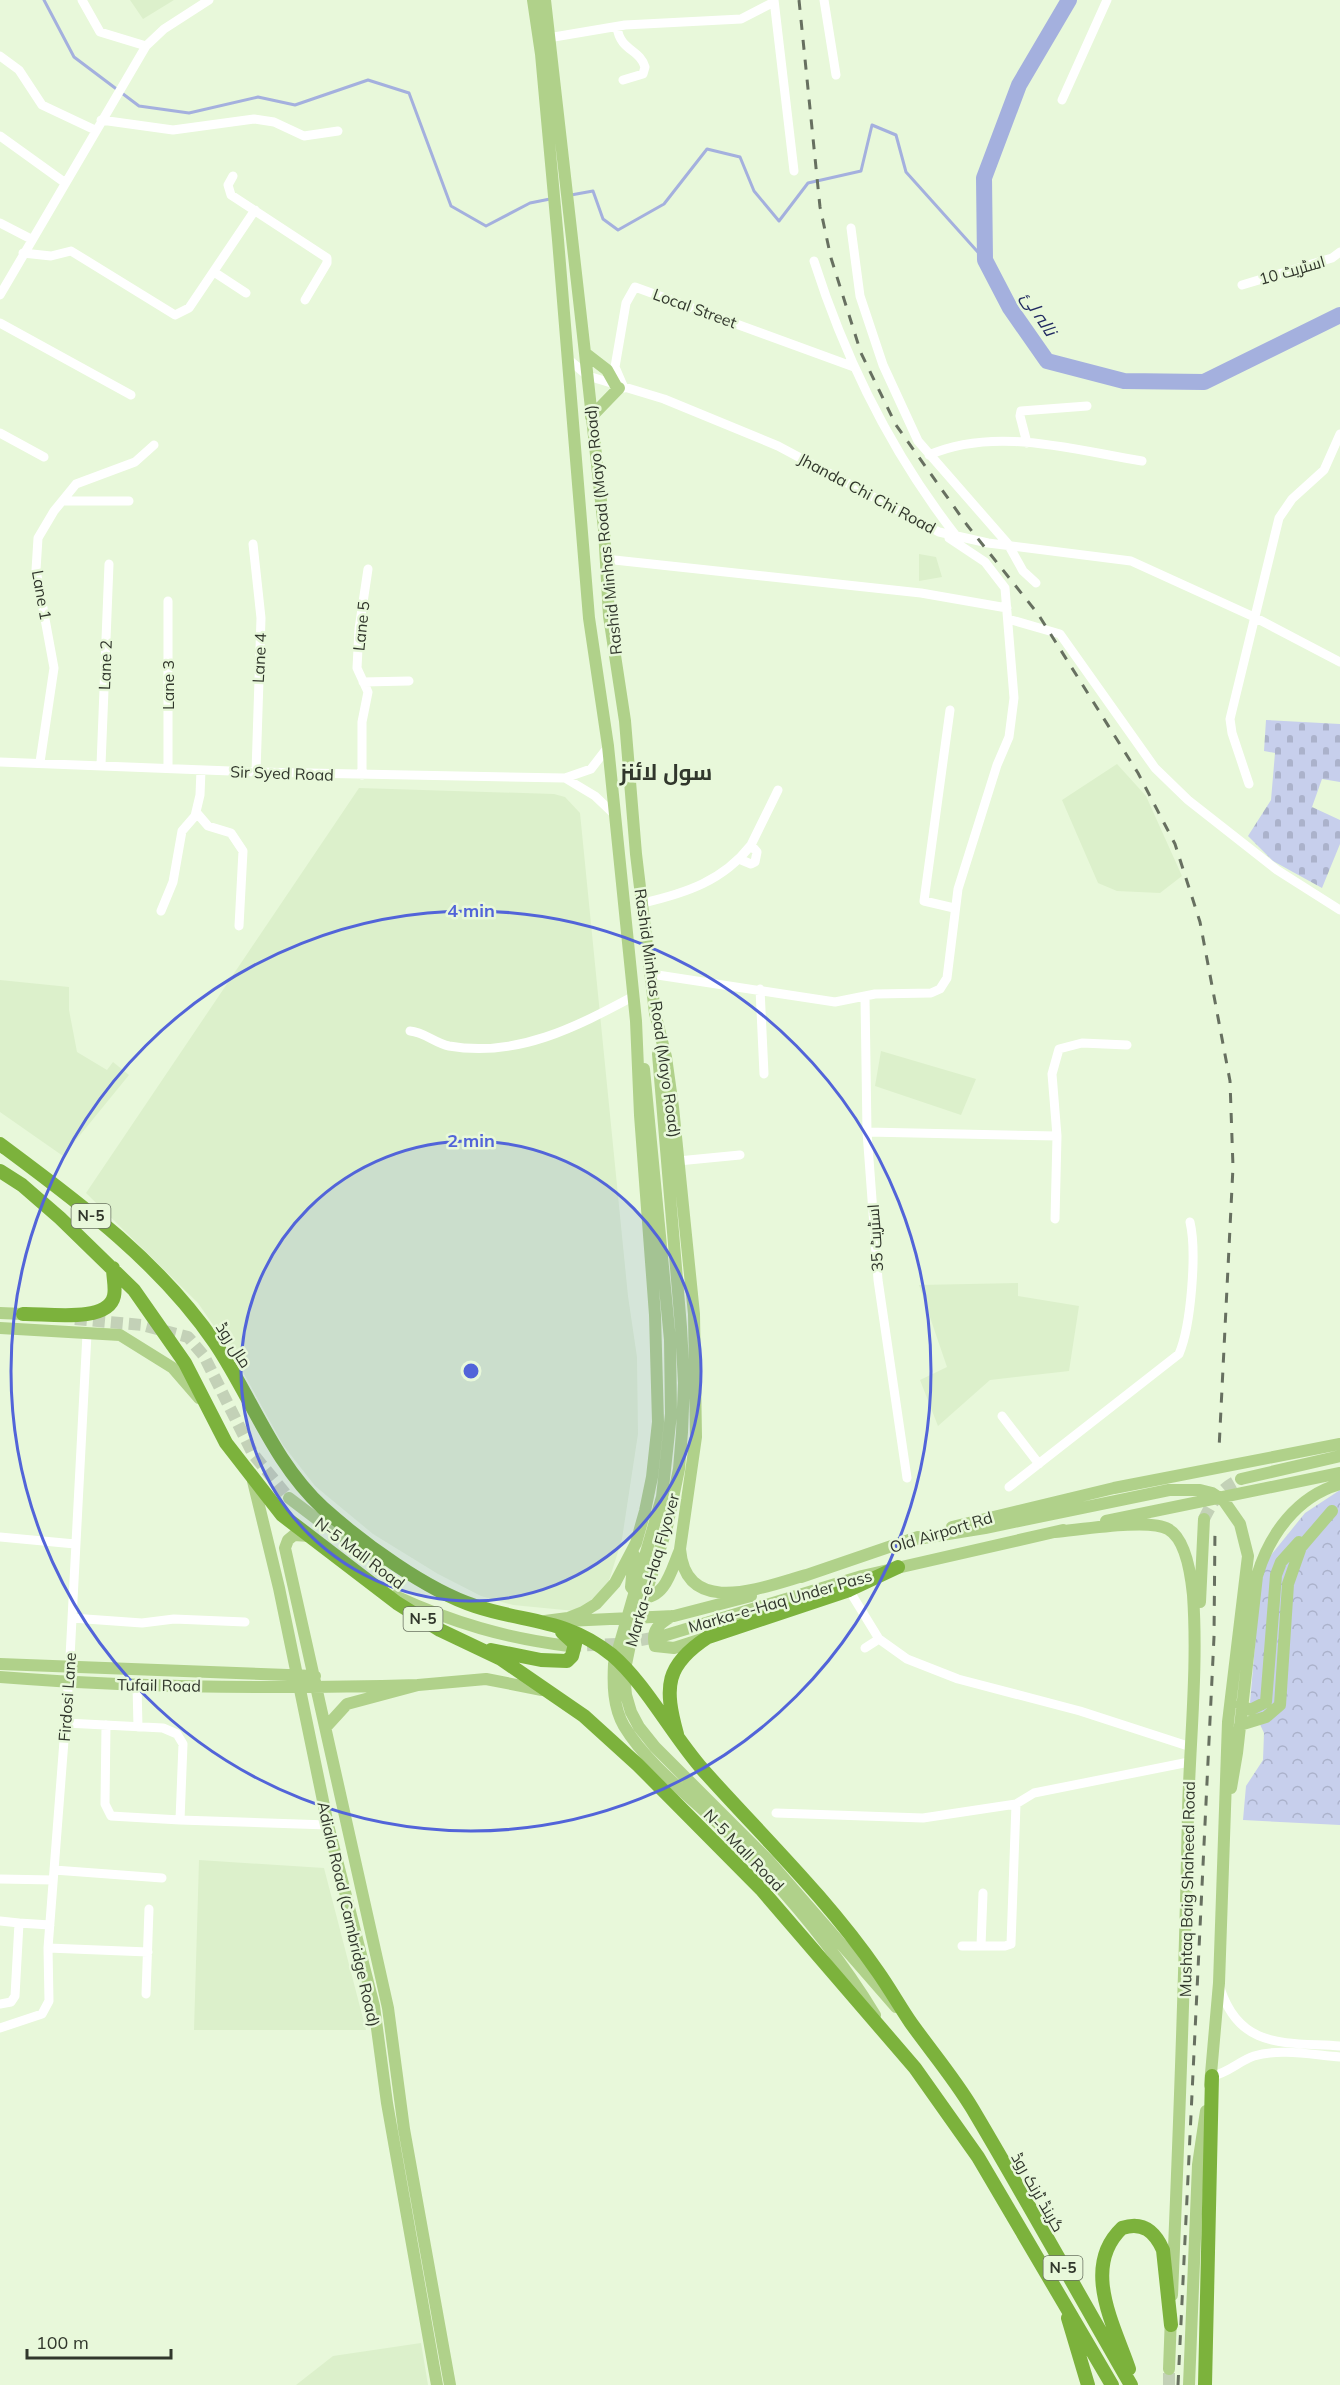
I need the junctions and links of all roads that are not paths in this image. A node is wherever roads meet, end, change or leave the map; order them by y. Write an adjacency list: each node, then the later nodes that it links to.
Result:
1 (81, 0): 10 (street)
2 (209, 0): 10 (street)
3 (533, 0): 36 (main road, Rashid Minhas Road (Mayo Road))
4 (544, 0): 9 (main road, Rashid Minhas Road (Mayo Road))
5 (824, 0): 12 (street)
6 (1107, 0): 14 (street)
7 (774, 1): 8 (street); 19 (street)
8 (617, 27): 9 (street); 13 (street)
9 (548, 38): 35 (main road, Rashid Minhas Road (Mayo Road))
10 (146, 46): 15 (street)
11 (0, 56): 16 (street)
12 (836, 75)
13 (623, 80)
14 (1062, 100)
15 (101, 120): 16 (street); 17 (street)
16 (95, 130): 21 (street)
17 (338, 131)
18 (0, 136): 21 (street)
19 (794, 171)
20 (232, 176): 22 (street)
21 (64, 182): 25 (street)
22 (255, 210): 29 (street); 33 (street)
23 (0, 223): 25 (street)
24 (851, 228): 47 (street)
25 (31, 239): 27 (street)
26 (1340, 252): 30 (street, اسٹریٹ 10)
27 (23, 253): 29 (street); 31 (street)
28 (814, 261): 37 (street)
29 (214, 272): 32 (street)
30 (1242, 285)
31 (2, 288)
32 (246, 293)
33 (305, 300)
34 (0, 323): 40 (street)
35 (585, 353): 38 (main road, Rashid Minhas Road (Mayo Road)); 39 (main road)
36 (568, 359): 38 (street, Jhanda Chi Chi Road); 68 (main road, Rashid Minhas Road (Mayo Road))
37 (854, 367): 39 (street, Local Street); 53 (street)
38 (588, 376): 39 (street, Jhanda Chi Chi Road); 42 (main road, Rashid Minhas Road (Mayo Road))
39 (620, 387): 42 (main road); 52 (street, Jhanda Chi Chi Road)
40 (131, 395)
41 (1087, 406): 45 (street)
42 (591, 417): 56 (main road, Rashid Minhas Road (Mayo Road))
43 (0, 433): 48 (street)
44 (1340, 434): 62 (street)
45 (1028, 443): 47 (street); 49 (street)
46 (154, 446): 50 (street, Lane 1)
47 (929, 455): 55 (street)
48 (44, 457)
49 (1142, 461)
50 (64, 501): 51 (street); 70 (street, Lane 1)
51 (129, 501)
52 (939, 532): 53 (street, Jhanda Chi Chi Road); 61 (street)
53 (957, 537): 55 (street, Jhanda Chi Chi Road)
54 (253, 544): 74 (street, Lane 4)
55 (1008, 544): 59 (street); 62 (street, Jhanda Chi Chi Road)
56 (605, 558): 61 (street); 83 (main road, Rashid Minhas Road (Mayo Road))
57 (109, 564): 71 (street, Lane 2)
58 (368, 569): 66 (street, Lane 5)
59 (1036, 583)
60 (168, 601): 72 (street, Lane 3)
61 (1007, 608): 63 (street)
62 (1254, 617): 64 (street, Jhanda Chi Chi Road); 77 (street)
63 (1008, 619): 84 (street); 85 (street)
64 (1340, 662)
65 (409, 681): 66 (street)
66 (363, 682): 75 (street, Lane 5)
67 (950, 710): 84 (street)
68 (608, 746): 76 (street, Sir Syed Road); 80 (main road, Rashid Minhas Road (Mayo Road))
69 (0, 762): 70 (street, Sir Syed Road)
70 (40, 762): 71 (street, Sir Syed Road)
71 (101, 765): 72 (street, Sir Syed Road)
72 (168, 768): 73 (street, Sir Syed Road)
73 (201, 770): 74 (street, Sir Syed Road); 79 (street)
74 (256, 772): 75 (street, Sir Syed Road)
75 (362, 775): 76 (street, Sir Syed Road)
76 (565, 778): 80 (street, Sir Syed Road)
77 (1249, 784)
78 (778, 790): 81 (street)
79 (196, 812): 86 (street); 87 (street)
80 (615, 815): 90 (main road, Rashid Minhas Road (Mayo Road))
81 (751, 845): 82 (street); 82 (street)
82 (739, 859): 83 (street)
83 (643, 903): 88 (main road, Rashid Minhas Road (Mayo Road))
84 (954, 908): 91 (street)
85 (1340, 910)
86 (161, 911)
87 (239, 926)
88 (651, 974): 89 (street); 92 (main road, Rashid Minhas Road (Mayo Road))
89 (760, 989): 91 (street); 96 (street)
90 (634, 996): 93 (main road, Rashid Minhas Road (Mayo Road)); 94 (street)
91 (865, 997): 97 (street, اسٹریٹ 35)
92 (655, 1013): 102 (main road, Rashid Minhas Road (Mayo Road)); 172 (main road, Marka-e-Haq Flyover)
93 (636, 1021): 134 (main road, Rashid Minhas Road (Mayo Road)); 172 (main road, Marka-e-Haq Flyover)
94 (410, 1031)
95 (1127, 1045): 98 (street)
96 (764, 1074)
97 (867, 1132): 98 (street); 120 (street, اسٹریٹ 35)
98 (1056, 1136): 107 (street)
99 (0, 1144): 104 (highway, مال روڈ / N-5)
100 (0, 1152): 104 (highway)
101 (740, 1155): 102 (street)
102 (678, 1161): 136 (main road, Rashid Minhas Road (Mayo Road))
103 (0, 1165): 106 (highway)
104 (35, 1170): 139 (highway, مال روڈ / N-5)
105 (0, 1171): 106 (highway, N-5 Mall Road / N-5)
106 (22, 1185): 109 (highway, N-5 Mall Road / N-5)
107 (1055, 1219)
108 (1190, 1222): 118 (street)
109 (112, 1268): 111 (highway); 114 (highway, N-5 Mall Road / N-5)
110 (0, 1313): 111 (main road)
111 (23, 1314)
112 (0, 1328): 113 (main road)
113 (87, 1334): 114 (main road); 135 (street, Firdosi Lane)
114 (206, 1405): 123 (highway, N-5 Mall Road / N-5)
115 (1002, 1416): 118 (street)
116 (1340, 1444): 122 (main road, Old Airport Rd)
117 (1340, 1456): 121 (main road)
118 (1039, 1464): 125 (street)
119 (1340, 1473): 127 (main road, Old Airport Rd)
120 (907, 1478)
121 (1241, 1479)
122 (1153, 1480): 127 (main road); 133 (main road, Old Airport Rd)
123 (253, 1481): 131 (highway, N-5 Mall Road / N-5); 154 (main road, Adiala Road (Cambridge Road))
124 (1340, 1484): 163 (main road)
125 (1009, 1487)
126 (288, 1498): 139 (main road)
127 (1165, 1508): 130 (main road, Old Airport Rd)
128 (1336, 1509): 163 (main road); 165 (main road)
129 (1204, 1519): 158 (main road)
130 (1055, 1532): 137 (main road, Old Airport Rd); 158 (main road, Mushtaq Baig Shaheed Road)
131 (310, 1536): 140 (highway, N-5 Mall Road / N-5); 157 (main road, Adiala Road (Cambridge Road))
132 (0, 1538): 135 (street)
133 (910, 1540): 138 (main road, Old Airport Rd); 165 (main road)
134 (636, 1543): 136 (main road); 144 (main road, Rashid Minhas Road (Mayo Road))
135 (75, 1544): 143 (street, Firdosi Lane)
136 (680, 1549): 138 (main road, Rashid Minhas Road (Mayo Road))
137 (898, 1567): 141 (highway); 146 (main road, Marka-e-Haq Under Pass)
138 (806, 1575): 142 (main road, Old Airport Rd)
139 (418, 1580): 144 (highway, مال روڈ)
140 (380, 1589): 149 (main road); 150 (highway, N-5 Mall Road / N-5)
141 (849, 1590): 147 (highway); 148 (street)
142 (674, 1616): 144 (main road, Old Airport Rd); 147 (main road)
143 (72, 1618): 145 (street); 153 (street, Firdosi Lane)
144 (545, 1621): 150 (highway); 169 (highway, گرینڈ ٹرنک روڈ)
145 (245, 1622)
146 (663, 1636)
147 (708, 1637): 169 (highway)
148 (879, 1639): 151 (street); 170 (street)
149 (569, 1646)
150 (480, 1648): 162 (highway, N-5 Mall Road / N-5)
151 (865, 1648)
152 (0, 1664): 153 (main road, Tufail Road)
153 (69, 1668): 154 (main road, Tufail Road); 156 (street, Firdosi Lane)
154 (296, 1675): 157 (main road, Tufail Road); 161 (main road, Adiala Road (Cambridge Road))
155 (0, 1677): 156 (main road, Tufail Road)
156 (68, 1682): 159 (main road, Tufail Road); 164 (street, Firdosi Lane)
157 (316, 1682): 160 (main road); 161 (main road, Tufail Road); 168 (main road, Adiala Road (Cambridge Road))
158 (1195, 1684): 170 (main road, Mushtaq Baig Shaheed Road)
159 (137, 1685): 161 (main road, Tufail Road); 167 (street)
160 (418, 1685): 162 (main road); 168 (main road)
161 (299, 1688): 176 (main road, Adiala Road (Cambridge Road))
162 (552, 1692): 194 (highway, N-5 Mall Road / N-5)
163 (1241, 1705): 165 (main road)
164 (66, 1723): 166 (street); 177 (street, Firdosi Lane)
165 (1234, 1723): 189 (main road)
166 (106, 1725): 167 (street); 175 (street)
167 (138, 1727): 175 (street)
168 (326, 1727): 202 (main road, Adiala Road (Cambridge Road))
169 (680, 1743): 192 (highway, گرینڈ ٹرنک روڈ)
170 (1191, 1747): 171 (main road, Mushtaq Baig Shaheed Road)
171 (1189, 1762): 173 (street); 199 (main road, Mushtaq Baig Shaheed Road)
172 (666, 1766): 192 (main road, Marka-e-Haq Flyover); 194 (main road, Marka-e-Haq Flyover)
173 (1016, 1804): 174 (street); 186 (street)
174 (776, 1813)
175 (180, 1820): 176 (street)
176 (328, 1826): 201 (main road, Adiala Road (Cambridge Road))
177 (53, 1875): 178 (street); 179 (street); 184 (street, Firdosi Lane)
178 (162, 1878)
179 (0, 1879)
180 (983, 1893): 186 (street)
181 (149, 1909): 188 (street)
182 (0, 1921): 183 (street)
183 (19, 1923): 184 (street); 191 (street)
184 (50, 1925): 187 (street, Firdosi Lane)
185 (962, 1946): 186 (street)
186 (981, 1946)
187 (48, 1948): 188 (street); 193 (street, Firdosi Lane)
188 (148, 1952): 190 (street)
189 (1219, 1983): 195 (street); 197 (main road)
190 (146, 1994)
191 (0, 2004)
192 (909, 2020): 205 (highway, گرینڈ ٹرنک روڈ / N-5)
193 (0, 2028)
194 (885, 2031): 198 (highway, گرینڈ ٹرنک روڈ / N-5)
195 (1340, 2046)
196 (1340, 2057): 197 (street)
197 (1212, 2076): 206 (main road); 207 (highway)
198 (1064, 2301): 203 (highway); 204 (highway, گرینڈ ٹرنک روڈ / N-5)
199 (1171, 2325): 200 (main road, Mushtaq Baig Shaheed Road); 205 (highway)
200 (1169, 2369)
201 (437, 2385)
202 (450, 2385)
203 (1088, 2385)
204 (1112, 2385)
205 (1133, 2385)
206 (1190, 2385)
207 (1205, 2385)

